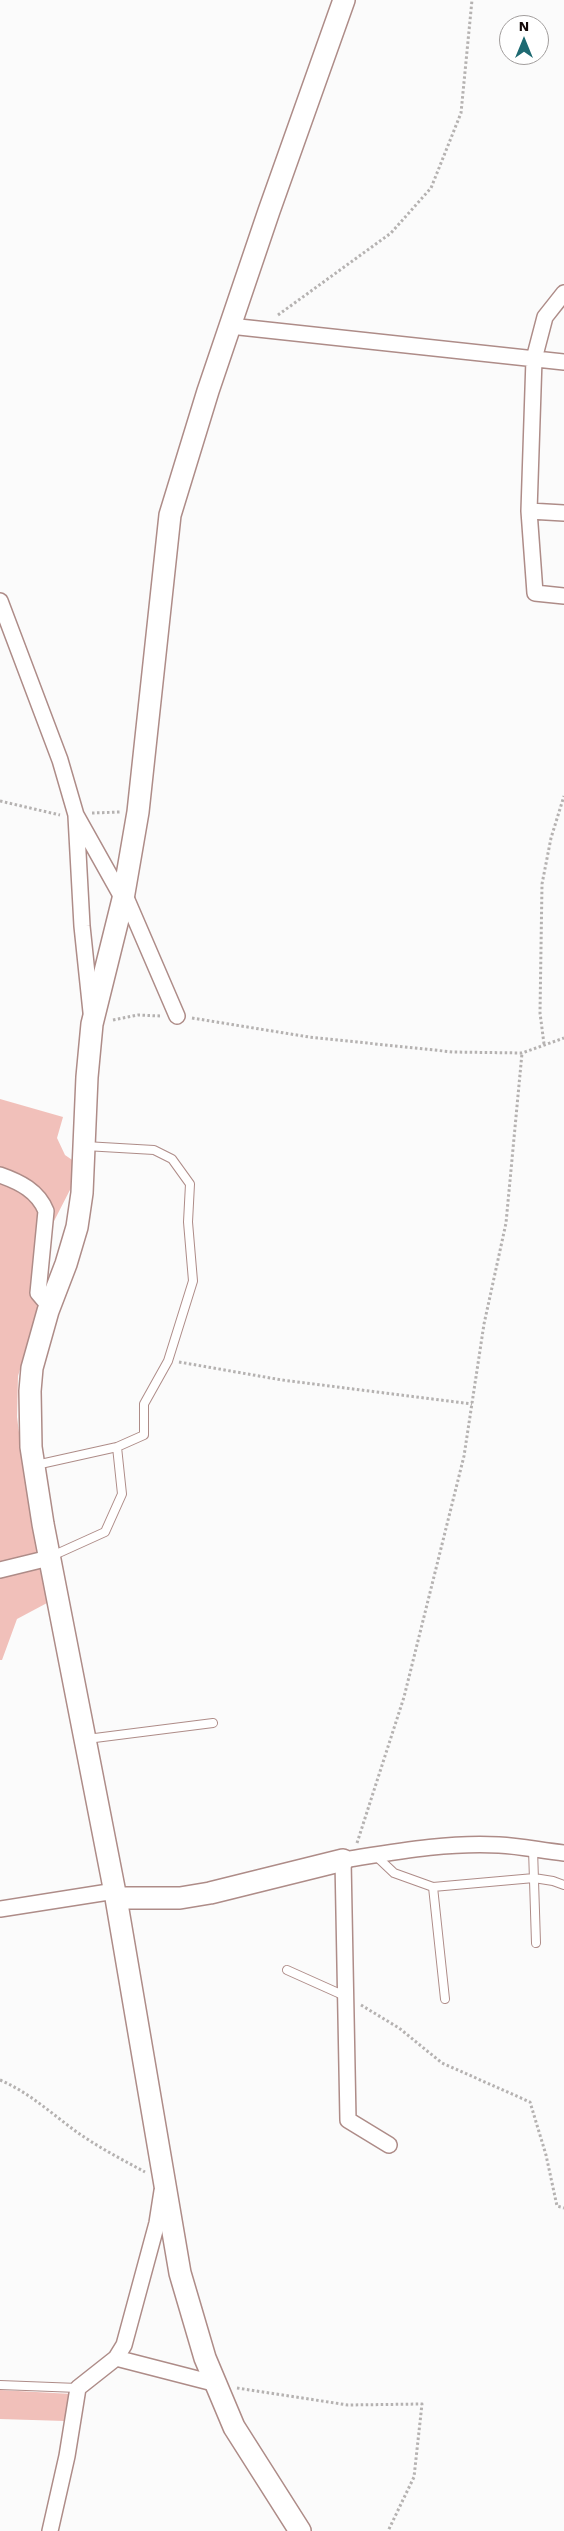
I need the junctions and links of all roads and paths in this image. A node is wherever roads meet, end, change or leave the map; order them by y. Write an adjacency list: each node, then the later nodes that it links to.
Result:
1 (344, 0): 4 (street)
2 (472, 0): 5 (path)
3 (564, 293): 6 (street)
4 (230, 326): 5 (street); 14 (street)
5 (269, 330): 6 (street)
6 (534, 359): 7 (street); 8 (street)
7 (564, 362)
8 (529, 511): 9 (street); 10 (street)
9 (564, 513)
10 (564, 596)
11 (0, 601): 15 (street)
12 (564, 796): 20 (path)
13 (0, 801): 15 (path)
14 (138, 812): 15 (path); 16 (street)
15 (76, 816): 16 (street); 18 (street)
16 (123, 896): 17 (street); 18 (street)
17 (177, 1016): 18 (path); 21 (path)
18 (92, 1024): 22 (street)
19 (563, 1039): 20 (path)
20 (544, 1044): 21 (path)
21 (522, 1053): 26 (path)
22 (85, 1146): 24 (street); 25 (lane)
23 (0, 1175): 24 (street)
24 (50, 1306): 28 (street)
25 (168, 1361): 26 (path); 27 (lane)
26 (472, 1404): 36 (path)
27 (117, 1447): 28 (lane); 29 (lane)
28 (34, 1466): 29 (street)
29 (49, 1558): 30 (street); 32 (street)
30 (0, 1570)
31 (213, 1723): 32 (lane)
32 (85, 1739): 40 (street)
33 (533, 1849): 34 (street); 35 (street); 37 (lane)
34 (564, 1853)
35 (376, 1855): 36 (street); 39 (lane)
36 (350, 1859): 40 (street); 44 (street)
37 (534, 1878): 38 (lane); 39 (lane); 42 (lane)
38 (564, 1885)
39 (433, 1887): 45 (lane)
40 (116, 1894): 41 (street); 48 (street)
41 (0, 1909)
42 (536, 1943)
43 (287, 1970): 44 (lane)
44 (345, 1996): 47 (street); 49 (path)
45 (445, 2000)
46 (0, 2080): 48 (path)
47 (389, 2144)
48 (164, 2177): 50 (street); 51 (street)
49 (564, 2208)
50 (116, 2358): 51 (street); 53 (street)
51 (216, 2384): 55 (street); 56 (path)
52 (0, 2385): 53 (lane)
53 (78, 2388): 54 (street)
54 (50, 2531)
55 (300, 2531)
56 (388, 2531)

